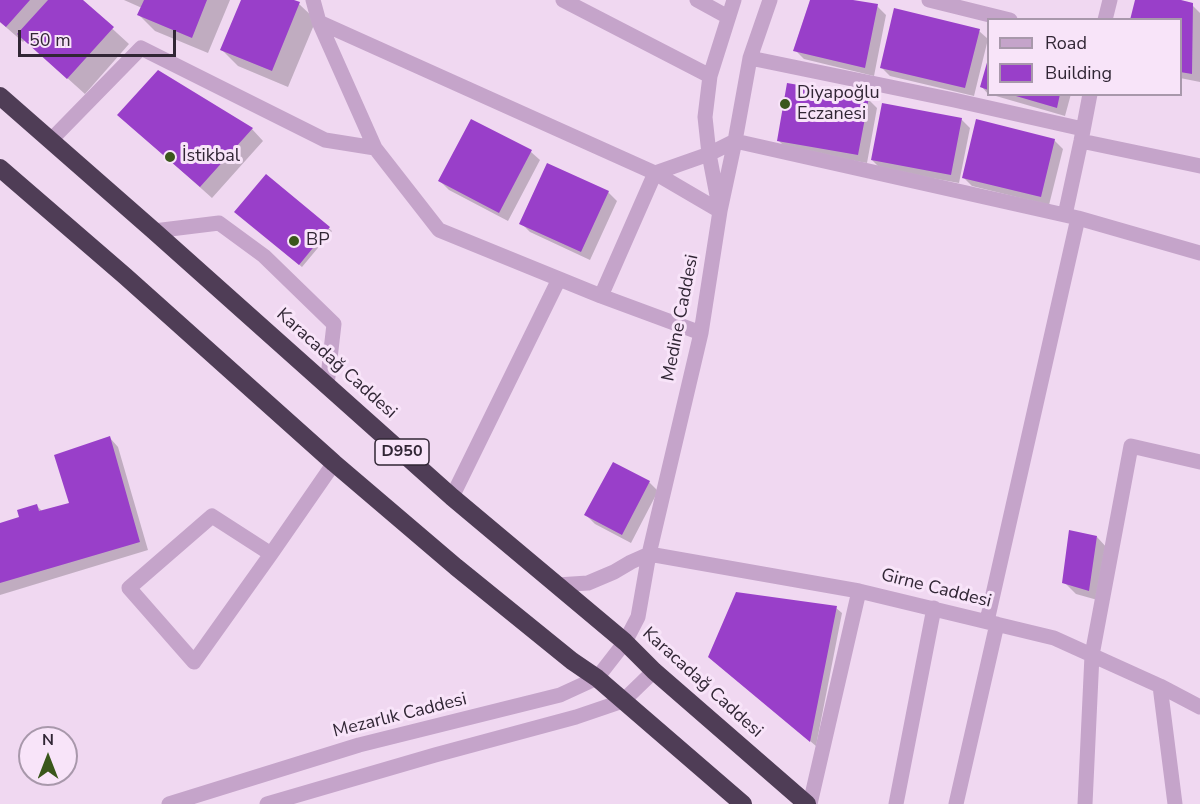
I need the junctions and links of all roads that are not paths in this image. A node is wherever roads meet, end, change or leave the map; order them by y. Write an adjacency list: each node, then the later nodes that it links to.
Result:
1 (313, 0): 11 (street)
2 (563, 0): 13 (street)
3 (698, 0): 8 (street)
4 (734, 0): 8 (street)
5 (770, 0): 12 (street, Medine Caddesi)
6 (929, 0): 9 (street)
7 (1110, 0): 10 (street)
8 (728, 17): 13 (street)
9 (1002, 18)
10 (1106, 18)
11 (319, 22): 19 (street); 23 (street)
12 (750, 58): 16 (street); 18 (street, Medine Caddesi)
13 (710, 76): 20 (street)
14 (0, 96): 17 (highway, Karacadağ Caddesi / D950)
15 (1090, 96): 16 (street)
16 (1082, 135): 21 (street); 25 (street)
17 (50, 141): 19 (street); 26 (highway, Karacadağ Caddesi / D950)
18 (735, 141): 20 (street); 24 (street, Medine Caddesi); 25 (street)
19 (375, 148): 28 (street)
20 (709, 154): 23 (street); 24 (street)
21 (1200, 166)
22 (0, 168): 33 (highway, D950)
23 (655, 173): 24 (street); 29 (street)
24 (720, 211): 30 (street, Medine Caddesi)
25 (1072, 217): 27 (street); 40 (street)
26 (154, 231): 31 (highway, Karacadağ Caddesi / D950); 31 (street)
27 (1200, 253)
28 (559, 279): 29 (street); 34 (street)
29 (601, 296): 30 (street)
30 (701, 333): 36 (street, Medine Caddesi)
31 (327, 385): 34 (highway, Karacadağ Caddesi / D950)
32 (1200, 462): 42 (street)
33 (334, 463): 35 (street); 44 (highway, D950)
34 (452, 497): 37 (highway, Karacadağ Caddesi / D950)
35 (271, 554): 35 (street)
36 (650, 554): 37 (street); 38 (street, Girne Caddesi); 41 (street, Medine Caddesi)
37 (557, 585): 41 (highway, Karacadağ Caddesi / D950)
38 (859, 591): 39 (street, Girne Caddesi); 51 (street)
39 (934, 608): 40 (street, Girne Caddesi); 52 (street)
40 (992, 623): 42 (street, Girne Caddesi); 53 (street)
41 (625, 642): 43 (highway, Karacadağ Caddesi / D950); 44 (street, Mezarlık Caddesi)
42 (1092, 655): 45 (street, Girne Caddesi); 54 (street)
43 (654, 671): 46 (street); 51 (highway, Karacadağ Caddesi / D950)
44 (597, 678): 46 (highway, D950); 48 (street, Mezarlık Caddesi)
45 (1160, 686): 47 (street, Girne Caddesi); 55 (street)
46 (623, 700): 49 (street); 50 (highway, D950)
47 (1200, 706)
48 (169, 804)
49 (267, 804)
50 (744, 804)
51 (809, 804)
52 (897, 804)
53 (956, 804)
54 (1085, 804)
55 (1175, 804)

